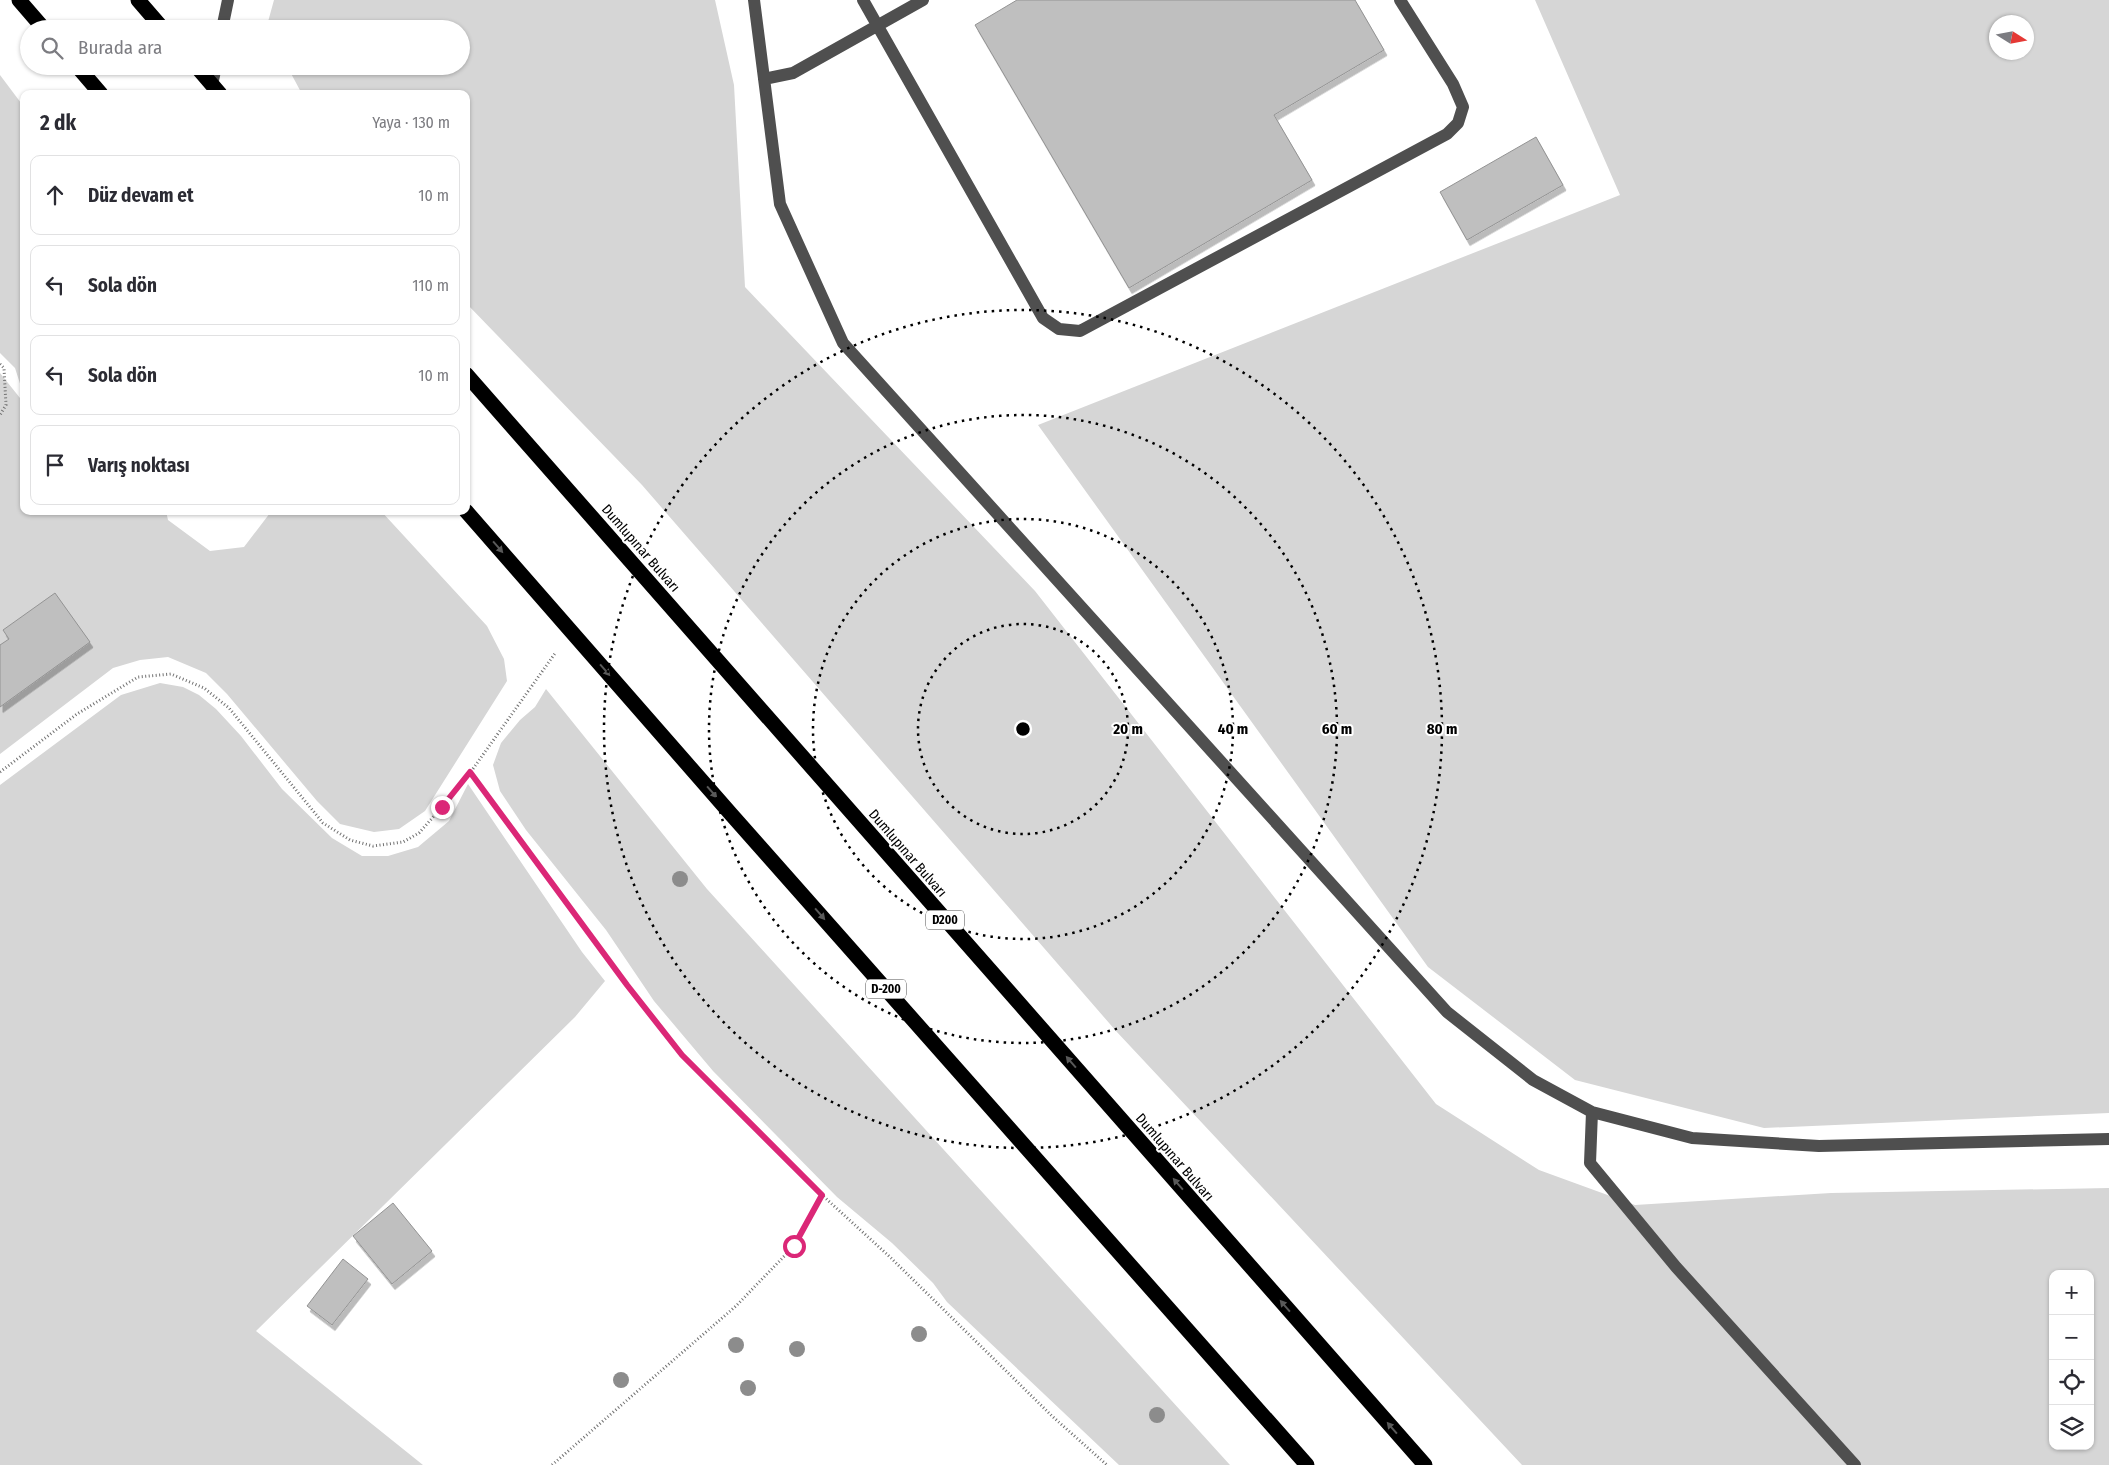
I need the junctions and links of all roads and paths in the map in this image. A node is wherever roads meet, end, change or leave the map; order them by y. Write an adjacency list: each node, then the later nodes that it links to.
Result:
1 (19, 0): 8 (highway)
2 (138, 0): 9 (highway)
3 (228, 0): 10 (lane)
4 (754, 0): 15 (lane)
5 (863, 0): 11 (lane)
6 (923, 0): 11 (lane)
7 (1400, 0): 11 (lane)
8 (36, 20)
9 (155, 20)
10 (224, 20)
11 (878, 25): 15 (lane)
12 (85, 75): 16 (highway)
13 (204, 75): 17 (highway)
14 (216, 75): 17 (lane)
15 (764, 79): 25 (lane)
16 (98, 90)
17 (216, 90)
18 (0, 364): 20 (path)
19 (470, 379): 31 (highway, Dumlupınar Bulvarı / D200, one-way to 19)
20 (0, 415)
21 (470, 515): 22 (highway, D-200, one-way to 22)
22 (571, 630): 24 (path); 30 (highway, D-200, one-way to 30)
23 (0, 772): 24 (path)
24 (470, 772): 27 (path)
25 (1592, 1112): 26 (lane); 32 (lane)
26 (2109, 1140)
27 (822, 1195): 28 (path); 29 (path)
28 (552, 1465)
29 (1107, 1465)
30 (1307, 1465)
31 (1424, 1465)
32 (1855, 1465)

